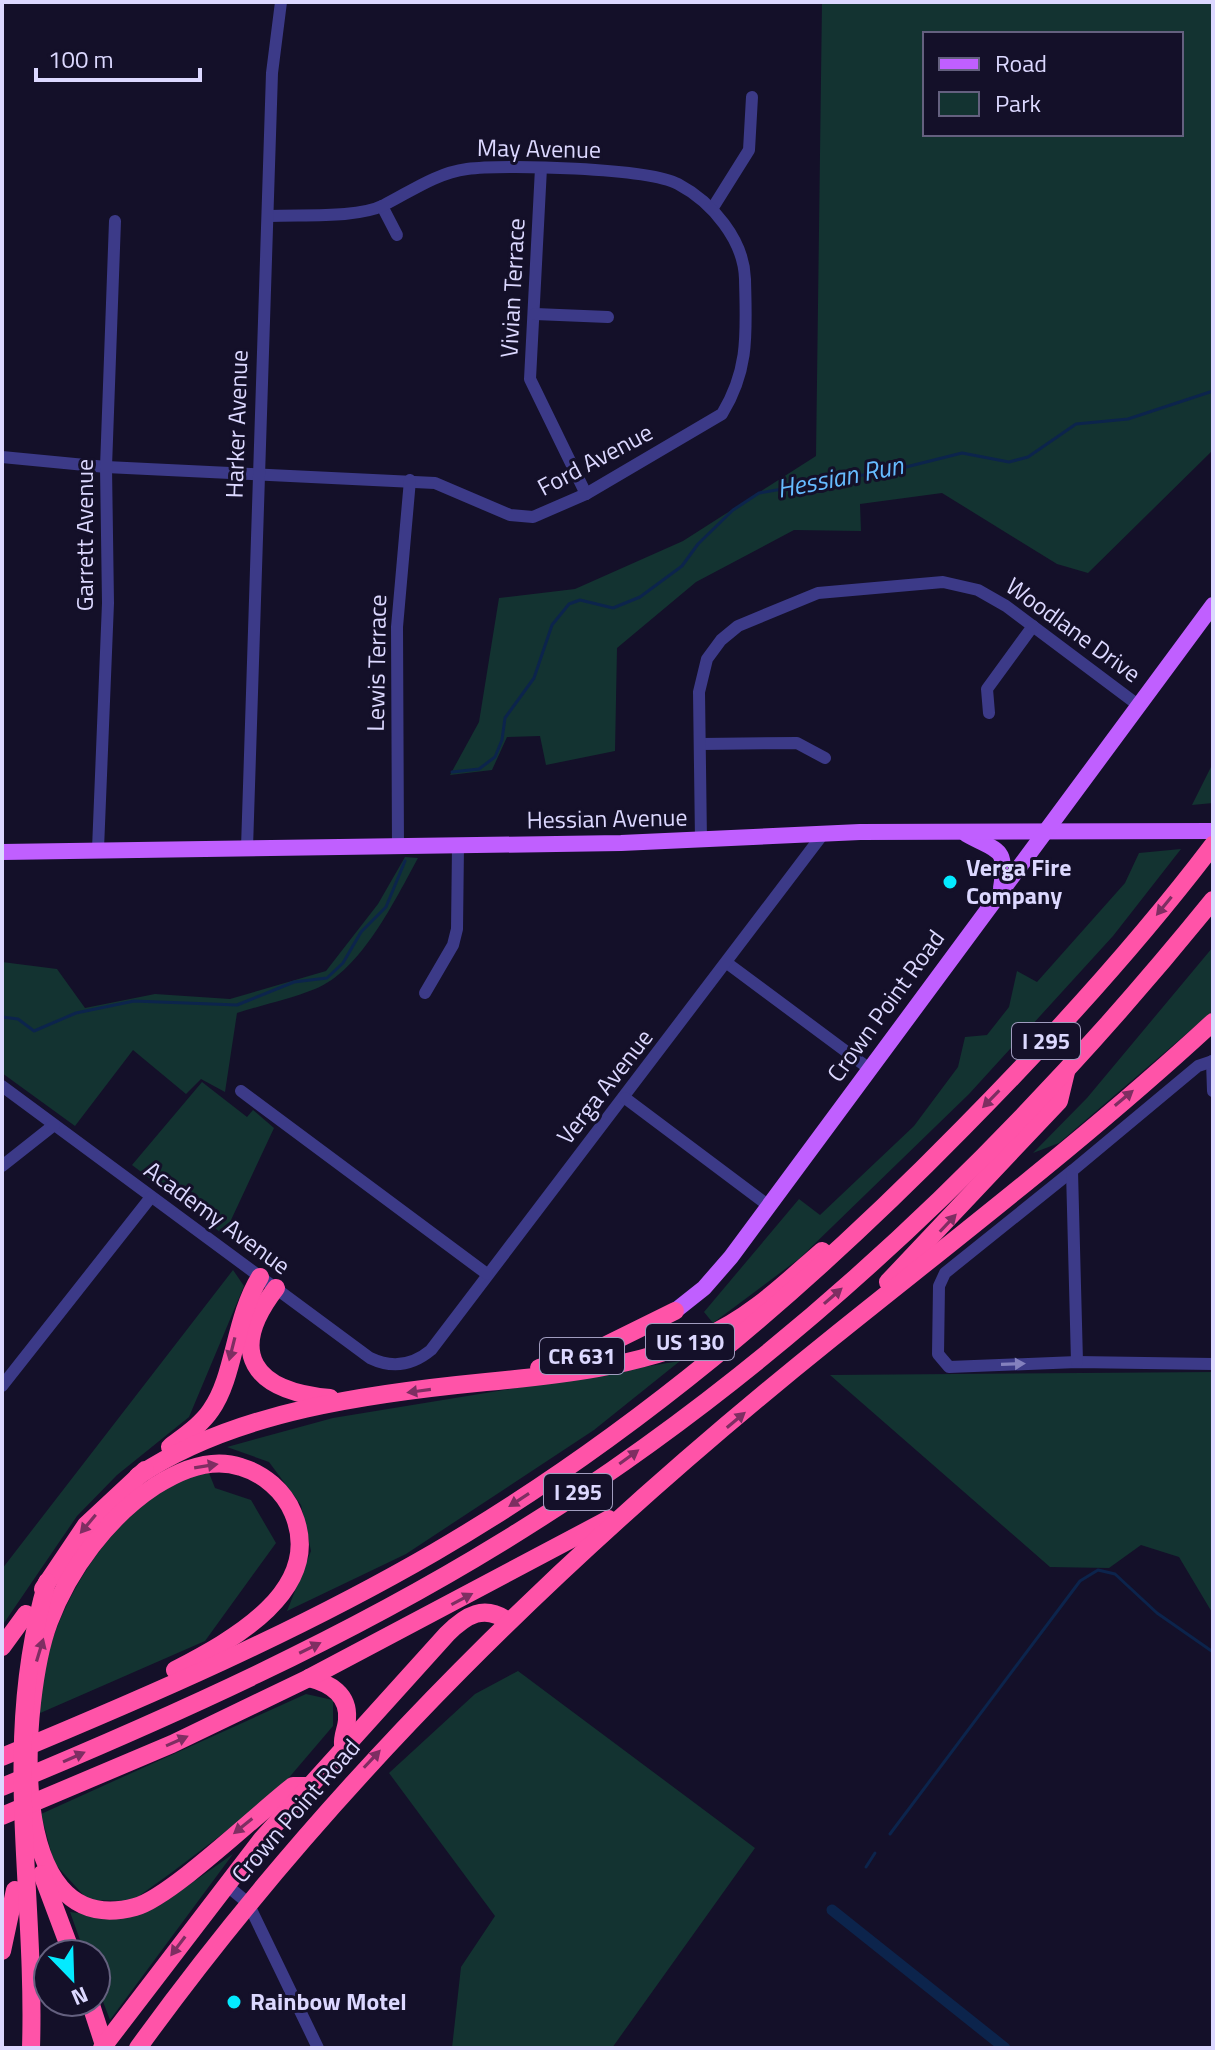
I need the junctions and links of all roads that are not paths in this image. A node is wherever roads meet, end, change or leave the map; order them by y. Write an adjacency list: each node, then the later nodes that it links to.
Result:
1 (281, 2): 6 (street, Harker Avenue)
2 (752, 97): 5 (street)
3 (541, 168): 4 (street, May Avenue); 5 (street, May Avenue); 9 (street, Vivian Terrace)
4 (382, 206): 6 (street, May Avenue); 8 (street)
5 (712, 209): 15 (street, Ford Avenue)
6 (269, 216): 13 (street, Harker Avenue)
7 (115, 221): 12 (street, Garrett Avenue)
8 (397, 235)
9 (535, 314): 10 (street); 15 (street, Vivian Terrace)
10 (608, 317)
11 (2, 457): 12 (street, Ford Avenue)
12 (106, 467): 13 (street, Ford Avenue); 31 (street, Garrett Avenue)
13 (256, 475): 14 (street, Ford Avenue); 30 (street, Harker Avenue)
14 (410, 480): 15 (street, Ford Avenue); 29 (street, Lewis Terrace)
15 (586, 494)
16 (1213, 605): 18 (main road, Crown Point Road / CR 631)
17 (1033, 626): 18 (street, Woodlane Drive); 19 (street); 20 (street, Woodlane Drive)
18 (1138, 705): 22 (main road, Crown Point Road / CR 631)
19 (989, 713)
20 (701, 744): 21 (street); 26 (street, Woodlane Drive)
21 (825, 758)
22 (1046, 829): 23 (main road, Hessian Avenue); 24 (main road, Hessian Avenue); 33 (main road, Crown Point Road / CR 631)
23 (961, 831): 25 (main road, Hessian Avenue); 33 (main road)
24 (1213, 831)
25 (823, 834): 26 (main road, Hessian Avenue); 35 (street, Verga Avenue)
26 (701, 841): 28 (main road, Hessian Avenue)
27 (1213, 845): 50 (highway, I 295, one-way to 50)
28 (458, 846): 29 (main road, Hessian Avenue); 36 (street)
29 (398, 847): 30 (main road, Hessian Avenue)
30 (247, 848): 31 (main road, Hessian Avenue)
31 (98, 849): 32 (main road, Hessian Avenue)
32 (2, 852)
33 (1000, 890): 39 (main road, Crown Point Road / CR 631)
34 (1213, 900): 40 (highway, I 295)
35 (727, 963): 39 (street); 44 (street, Verga Avenue)
36 (425, 993)
37 (1213, 1022): 55 (highway, one-way to 37)
38 (1213, 1061): 43 (street); 47 (street)
39 (871, 1070): 49 (main road, Crown Point Road / CR 631)
40 (1067, 1070): 55 (highway, one-way to 40); 75 (highway, I 295, one-way to 40)
41 (2, 1086): 45 (street, Academy Avenue)
42 (241, 1091): 51 (street)
43 (1213, 1091)
44 (625, 1098): 49 (street); 51 (street, Verga Avenue)
45 (54, 1125): 46 (street); 48 (street, Academy Avenue)
46 (2, 1166)
47 (1072, 1171): 57 (street); 57 (street, one-way to 57)
48 (151, 1197): 52 (street, Academy Avenue); 60 (street)
49 (769, 1206): 54 (main road, Crown Point Road / CR 631)
50 (865, 1225): 59 (highway, US 130); 70 (highway, I 295, one-way to 70)
51 (487, 1274): 56 (street, Verga Avenue)
52 (260, 1277): 53 (street, Academy Avenue); 62 (highway, one-way to 62)
53 (276, 1288): 56 (street, Academy Avenue); 61 (highway)
54 (675, 1311): 59 (highway, CR 631)
55 (833, 1337): 63 (highway, one-way to 55)
56 (415, 1362)
57 (1077, 1362): 58 (street)
58 (1213, 1364)
59 (482, 1382): 61 (highway, US 130, one-way to 61)
60 (2, 1386)
61 (356, 1401): 62 (highway, US 130)
62 (138, 1476): 64 (highway, US 130, one-way to 64)
63 (655, 1488): 65 (highway, Crown Point Road); 68 (highway, one-way to 63)
64 (47, 1582): 67 (highway); 71 (highway, US 130)
65 (508, 1621): 66 (highway); 80 (highway, Crown Point Road, one-way to 65)
66 (447, 1634): 68 (highway); 72 (highway)
67 (2, 1647)
68 (368, 1649): 69 (highway)
69 (309, 1678): 72 (highway); 76 (highway, one-way to 69)
70 (102, 1715): 71 (highway, one-way to 70); 73 (highway, I 295)
71 (20, 1730): 76 (highway, US 130)
72 (344, 1745): 74 (highway)
73 (2, 1757)
74 (307, 1786): 77 (highway, one-way to 77); 79 (highway)
75 (2, 1787)
76 (16, 1818): 77 (highway); 78 (highway, US 130)
77 (34, 1841): 81 (highway)
78 (19, 1863): 82 (highway); 85 (highway, US 130)
79 (225, 1884): 80 (street); 84 (highway, one-way to 84)
80 (248, 1903): 86 (highway, Crown Point Road); 87 (street)
81 (67, 1938)
82 (2, 1951)
83 (95, 2018): 84 (highway)
84 (104, 2047)
85 (31, 2048)
86 (138, 2048)
87 (318, 2048)

